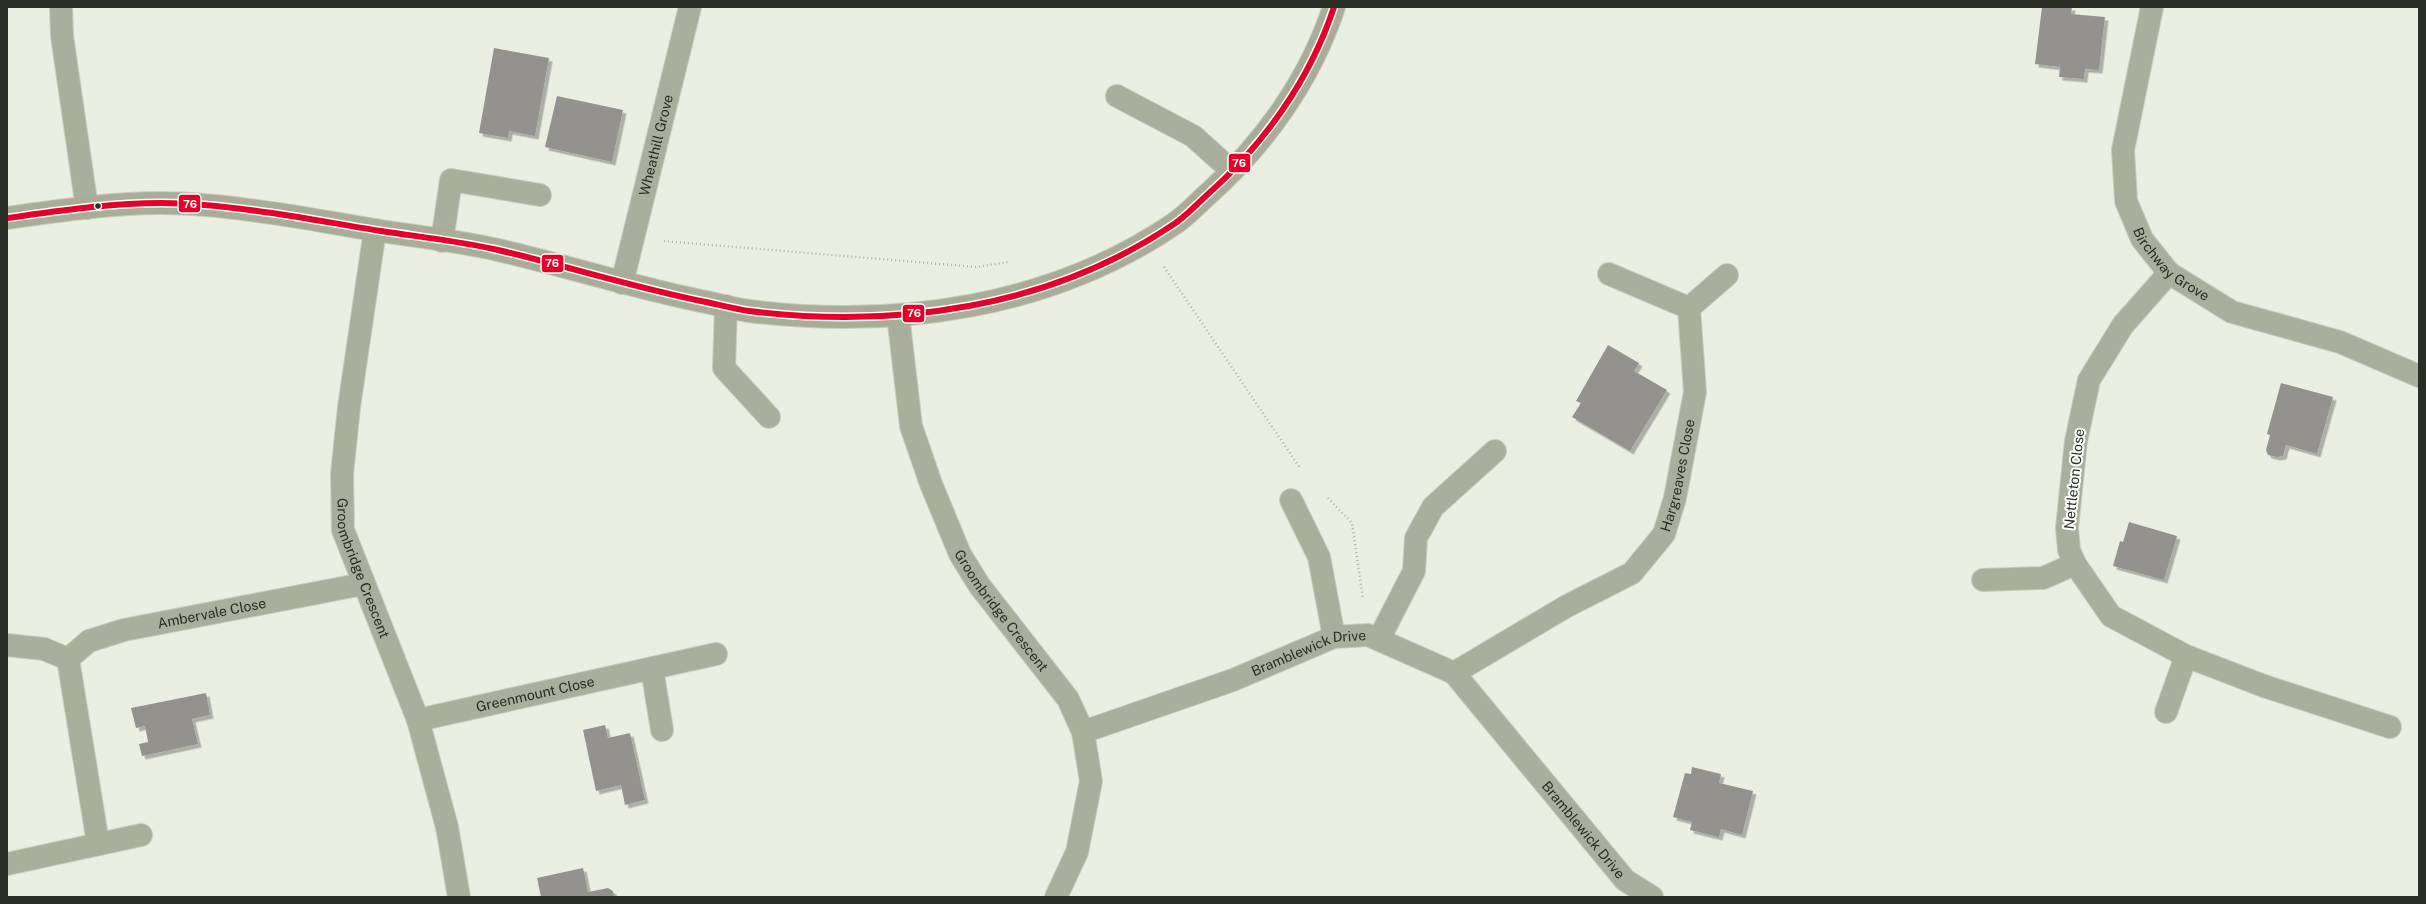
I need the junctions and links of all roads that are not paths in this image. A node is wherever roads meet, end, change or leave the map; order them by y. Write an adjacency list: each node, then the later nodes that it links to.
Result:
1 (61, 7): 8 (street)
2 (690, 7): 15 (street, Wheathill Grove)
3 (1334, 7): 6 (street)
4 (2152, 7): 12 (street, Birchway Grove)
5 (1117, 96): 6 (street)
6 (1232, 171): 18 (street)
7 (540, 195): 11 (street)
8 (87, 208): 9 (street); 10 (street)
9 (7, 218)
10 (375, 230): 11 (street); 25 (street, Groombridge Crescent)
11 (442, 240): 15 (street)
12 (2169, 272): 19 (street, Birchway Grove); 23 (street, Nettleton Close)
13 (1609, 274): 17 (street)
14 (1727, 275): 17 (street)
15 (622, 282): 16 (street)
16 (726, 306): 18 (street); 20 (street)
17 (1688, 308): 33 (street, Hargreaves Close)
18 (898, 315): 38 (street, Groombridge Crescent)
19 (2419, 376)
20 (769, 417)
21 (1495, 451): 27 (street)
22 (1291, 500): 26 (street)
23 (2075, 564): 24 (street); 30 (street, Nettleton Close)
24 (1983, 580)
25 (363, 584): 31 (street, Ambervale Close); 35 (street, Groombridge Crescent)
26 (1334, 636): 27 (street, Bramblewick Drive); 38 (street, Bramblewick Drive)
27 (1374, 637): 33 (street, Bramblewick Drive)
28 (7, 645): 31 (street)
29 (716, 654): 32 (street, Greenmount Close)
30 (2186, 656): 34 (street); 36 (street, Nettleton Close)
31 (68, 659): 40 (street)
32 (652, 669): 35 (street, Greenmount Close); 37 (street)
33 (1454, 673): 44 (street, Bramblewick Drive)
34 (2166, 712)
35 (418, 720): 42 (street, Groombridge Crescent)
36 (2390, 727)
37 (662, 730)
38 (1083, 732): 43 (street, Groombridge Crescent)
39 (141, 835): 40 (street)
40 (98, 843): 41 (street)
41 (7, 864)
42 (459, 897)
43 (1056, 897)
44 (1652, 897)

